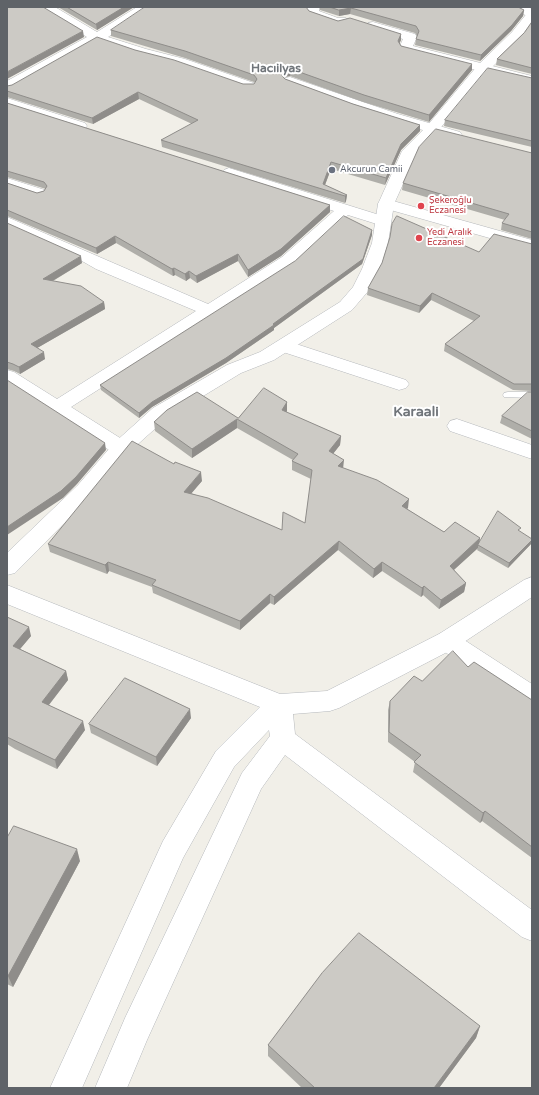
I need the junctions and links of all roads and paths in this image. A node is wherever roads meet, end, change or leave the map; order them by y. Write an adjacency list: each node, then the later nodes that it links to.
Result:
1 (46, 7): 6 (street)
2 (145, 7): 6 (street)
3 (313, 7): 7 (street)
4 (518, 7): 5 (street)
5 (532, 15): 7 (street)
6 (96, 36): 10 (street); 11 (street)
7 (483, 68): 8 (street); 13 (street)
8 (532, 80)
9 (290, 81): 13 (street)
10 (249, 86)
11 (7, 87)
12 (7, 102): 14 (street)
13 (432, 129): 15 (street); 20 (street)
14 (94, 130)
15 (470, 139)
16 (217, 170): 19 (street)
17 (7, 183): 18 (street)
18 (39, 193)
19 (345, 209): 20 (street); 23 (street)
20 (384, 212): 22 (street); 24 (street)
21 (7, 222): 23 (street)
22 (532, 245)
23 (211, 311): 29 (street)
24 (284, 346): 26 (street); 31 (street)
25 (7, 376): 29 (street)
26 (399, 384)
27 (508, 395): 28 (lane)
28 (532, 395)
29 (56, 408): 31 (street)
30 (457, 426): 32 (street)
31 (121, 448): 33 (street)
32 (532, 452)
33 (7, 567)
34 (532, 586): 36 (street)
35 (7, 594): 38 (street)
36 (447, 642): 37 (street); 38 (street)
37 (532, 697)
38 (279, 704): 39 (street); 41 (street)
39 (283, 739): 40 (street); 42 (street)
40 (532, 927)
41 (66, 1088)
42 (111, 1088)

